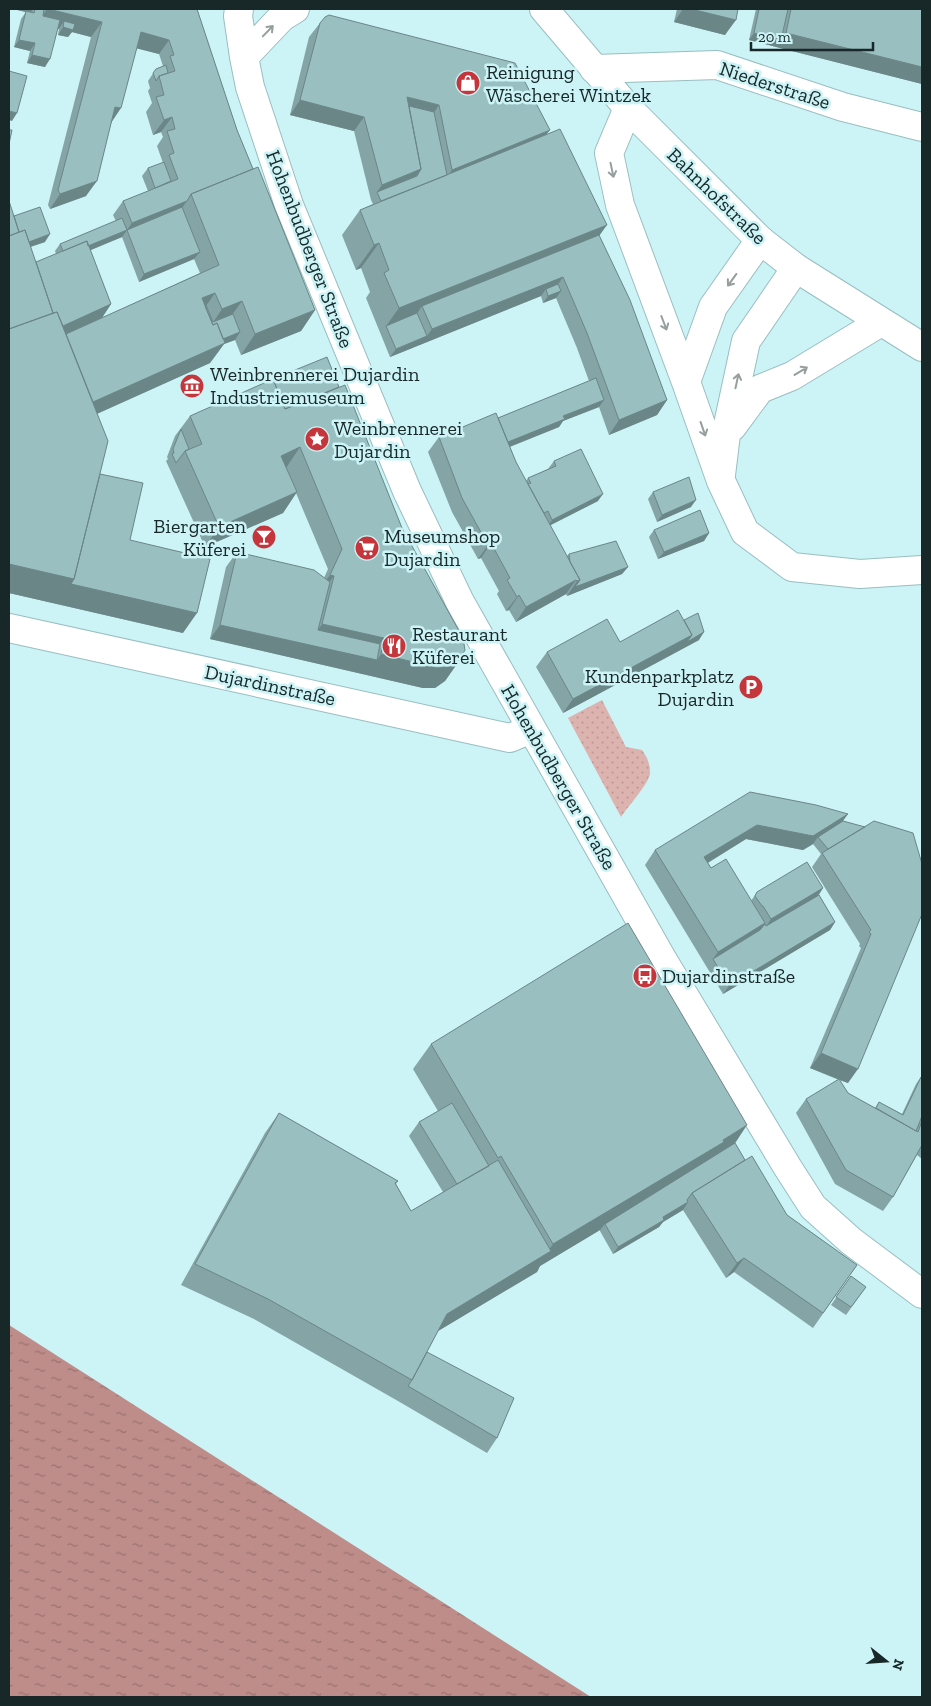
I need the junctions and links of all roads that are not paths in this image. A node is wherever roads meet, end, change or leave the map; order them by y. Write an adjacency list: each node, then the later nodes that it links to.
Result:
1 (239, 9): 4 (street, Hohenbudberger Straße)
2 (295, 9): 4 (street, one-way to 2)
3 (544, 9): 5 (street, Bahnhofstraße)
4 (244, 57): 17 (street, Hohenbudberger Straße)
5 (594, 70): 6 (street, Bahnhofstraße); 7 (street, Niederstraße)
6 (628, 108): 8 (street, Bahnhofstraße); 12 (street, one-way to 12)
7 (922, 126)
8 (760, 240): 9 (street, Bahnhofstraße); 12 (street, one-way to 12)
9 (796, 268): 10 (street, Bahnhofstraße); 13 (street, one-way to 9)
10 (881, 322): 11 (street, Bahnhofstraße); 13 (street, one-way to 10)
11 (922, 347)
12 (686, 382): 14 (street, one-way to 14)
13 (726, 434): 14 (street)
14 (720, 481): 15 (street)
15 (922, 570)
16 (9, 628): 17 (street, Dujardinstraße)
17 (531, 729): 18 (street, Hohenbudberger Straße)
18 (922, 1294)

